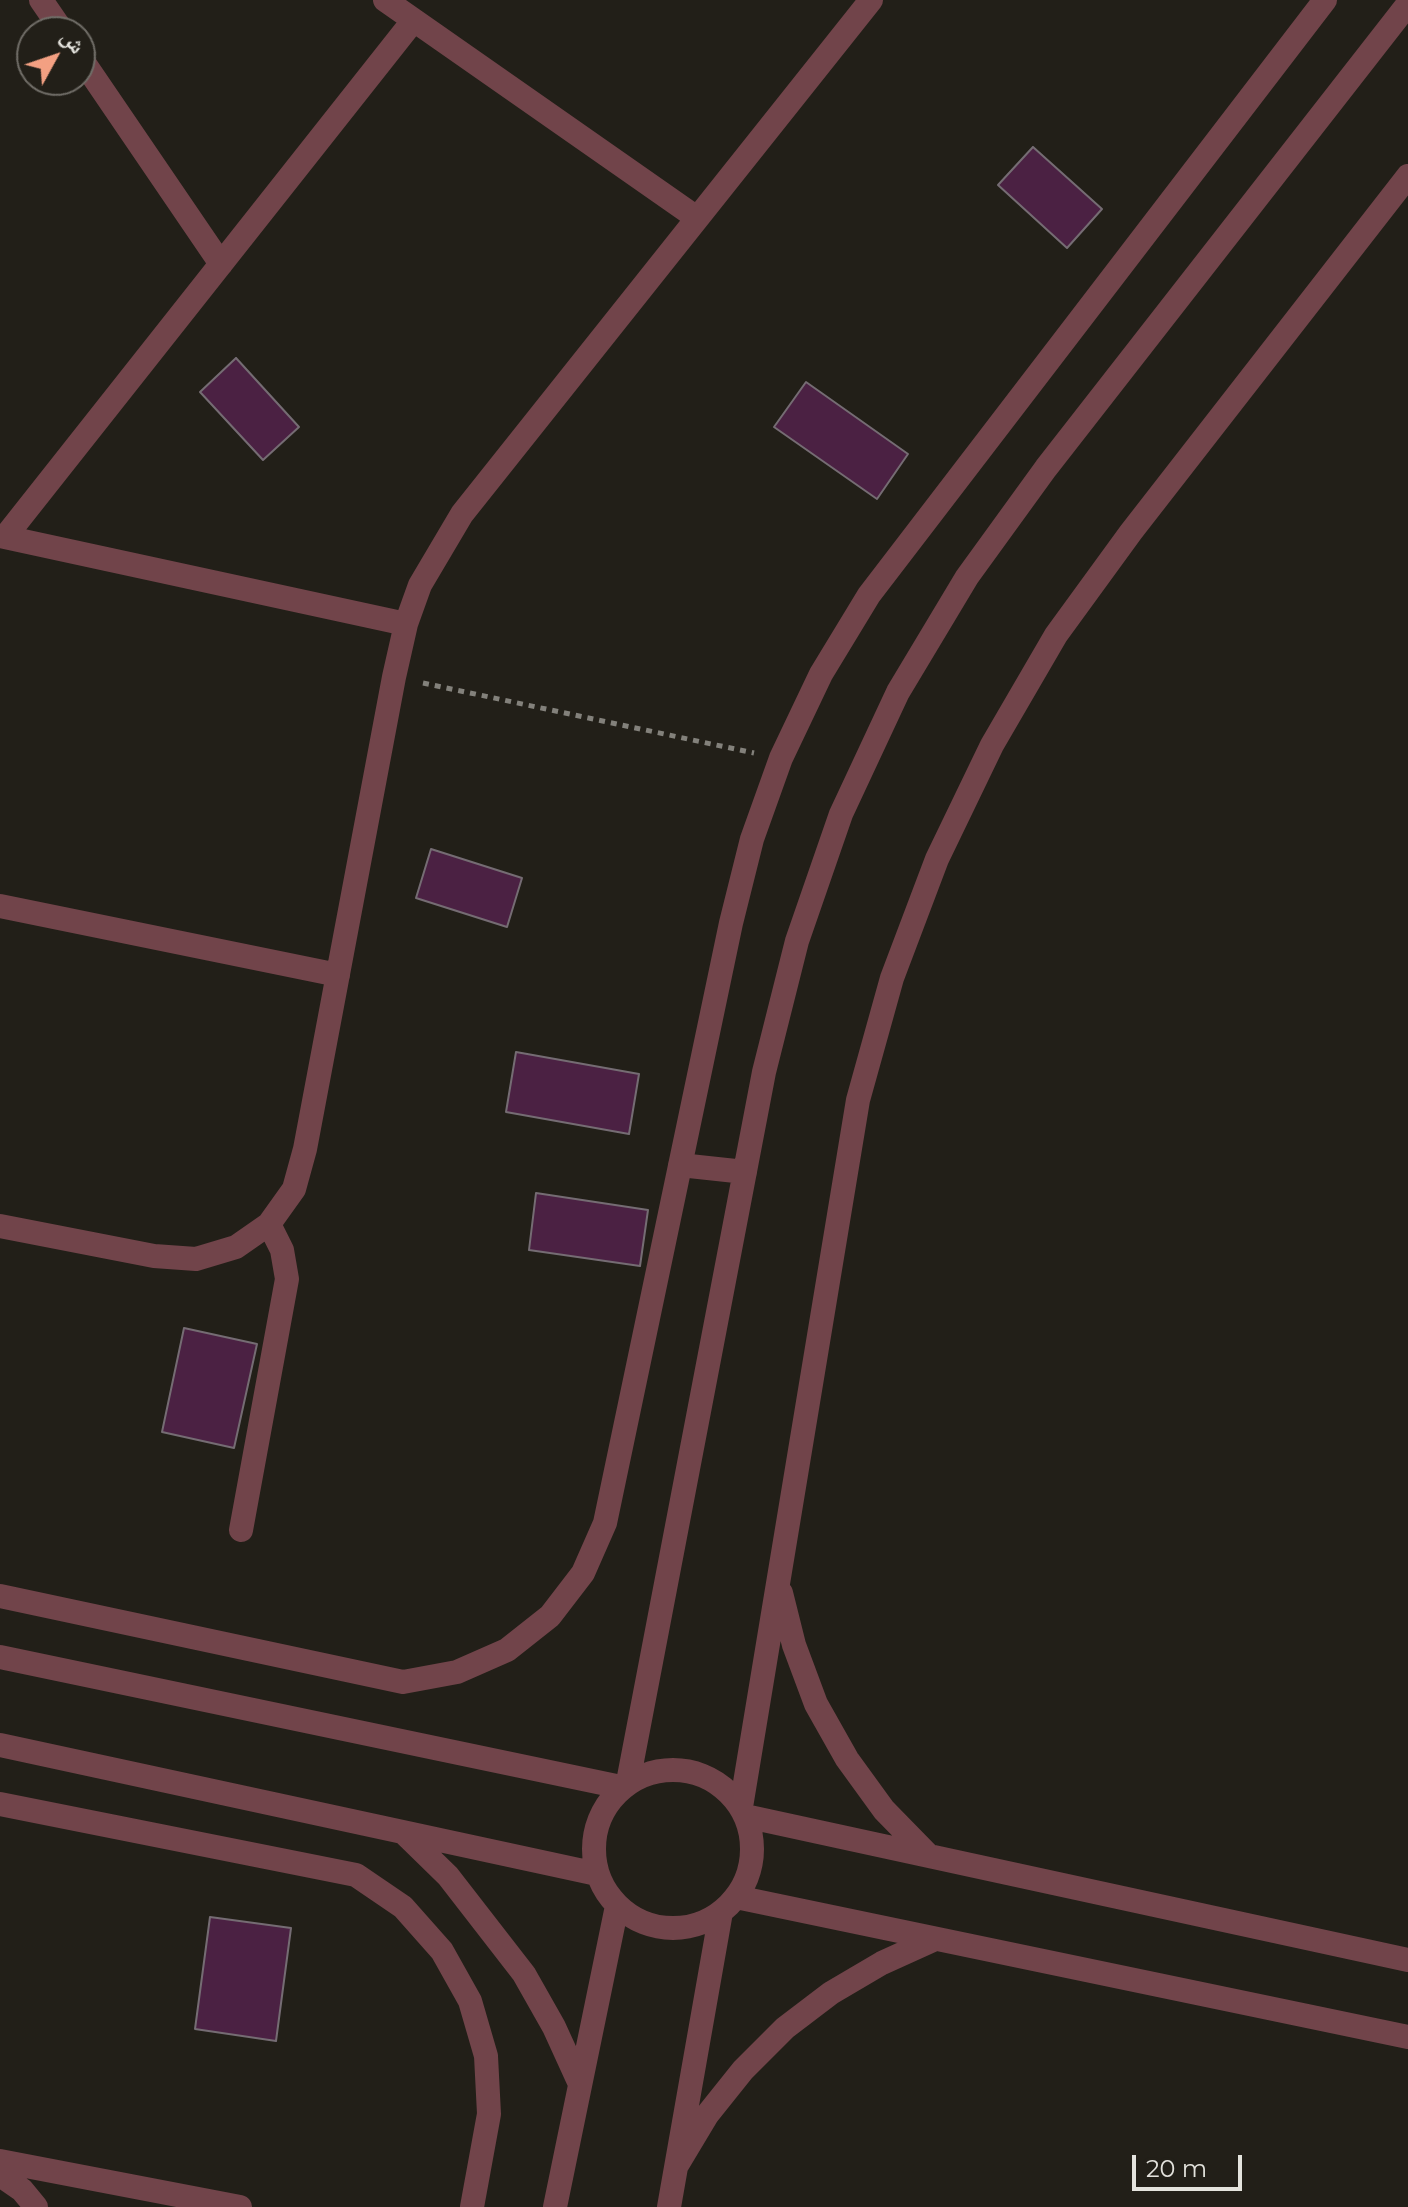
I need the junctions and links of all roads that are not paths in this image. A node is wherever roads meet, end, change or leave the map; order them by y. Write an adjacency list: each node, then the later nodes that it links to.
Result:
1 (385, 0): 5 (street)
2 (871, 0): 8 (street)
3 (1325, 0): 14 (street)
4 (1408, 4): 15 (street)
5 (413, 21): 8 (street); 9 (street)
6 (96, 80): 9 (street)
7 (1408, 176): 19 (street)
8 (697, 218): 11 (street)
9 (221, 264): 10 (street)
10 (2, 537): 11 (street)
11 (406, 624): 13 (street)
12 (0, 906): 13 (street)
13 (338, 975): 16 (street)
14 (680, 1165): 15 (street); 20 (street)
15 (745, 1172): 23 (street)
16 (269, 1224): 17 (street); 18 (street)
17 (0, 1226)
18 (241, 1530)
19 (779, 1584): 25 (street); 27 (street)
20 (0, 1596)
21 (0, 1657): 23 (street)
22 (0, 1745): 26 (street)
23 (624, 1785): 25 (street); 28 (street)
24 (0, 1804): 40 (street)
25 (743, 1812): 27 (street); 29 (street)
26 (405, 1834): 28 (street); 34 (street)
27 (928, 1855): 32 (street)
28 (597, 1874): 30 (street)
29 (729, 1905): 30 (street); 31 (street); 36 (street)
30 (617, 1906): 34 (street)
31 (935, 1939): 33 (street); 36 (street)
32 (1408, 1960)
33 (1408, 2037)
34 (580, 2084): 41 (street)
35 (0, 2161): 39 (street)
36 (677, 2165): 42 (street)
37 (0, 2175): 38 (street)
38 (36, 2207)
39 (240, 2207)
40 (472, 2207)
41 (555, 2207)
42 (669, 2207)

